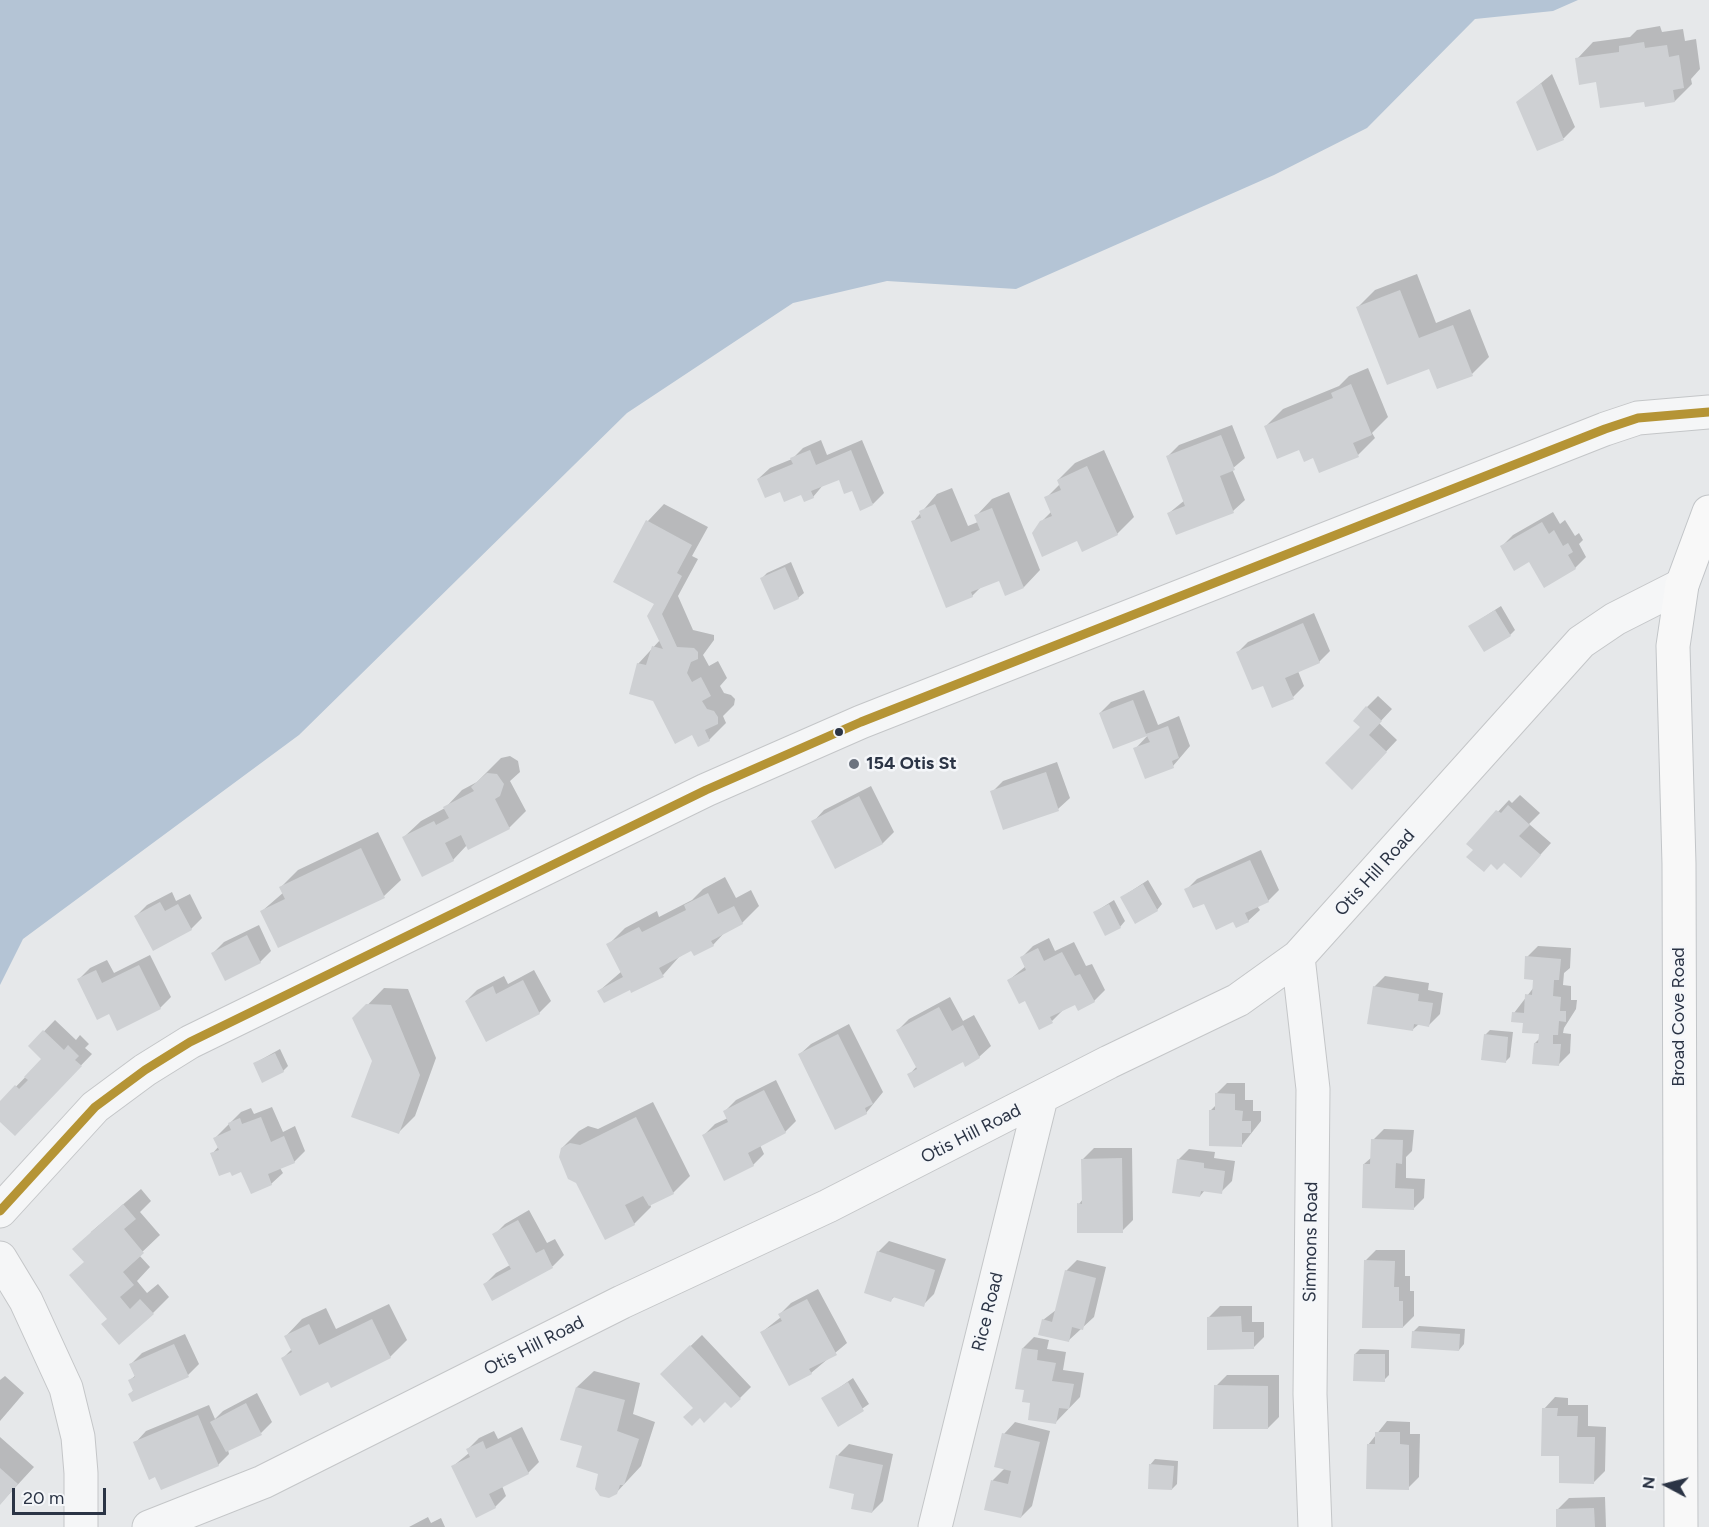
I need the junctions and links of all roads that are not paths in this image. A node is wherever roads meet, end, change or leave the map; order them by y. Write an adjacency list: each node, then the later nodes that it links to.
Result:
1 (1709, 412): 6 (street)
2 (1709, 512): 3 (main road, Broad Cove Road)
3 (1682, 585): 4 (street, Otis Hill Road); 12 (main road, Broad Cove Road)
4 (1298, 957): 5 (street, Otis Hill Road); 11 (street, Simmons Road)
5 (1041, 1098): 9 (street, Otis Hill Road); 10 (street, Rice Road)
6 (0, 1211)
7 (0, 1257): 8 (street)
8 (81, 1527)
9 (149, 1527)
10 (935, 1527)
11 (1315, 1527)
12 (1682, 1527)

